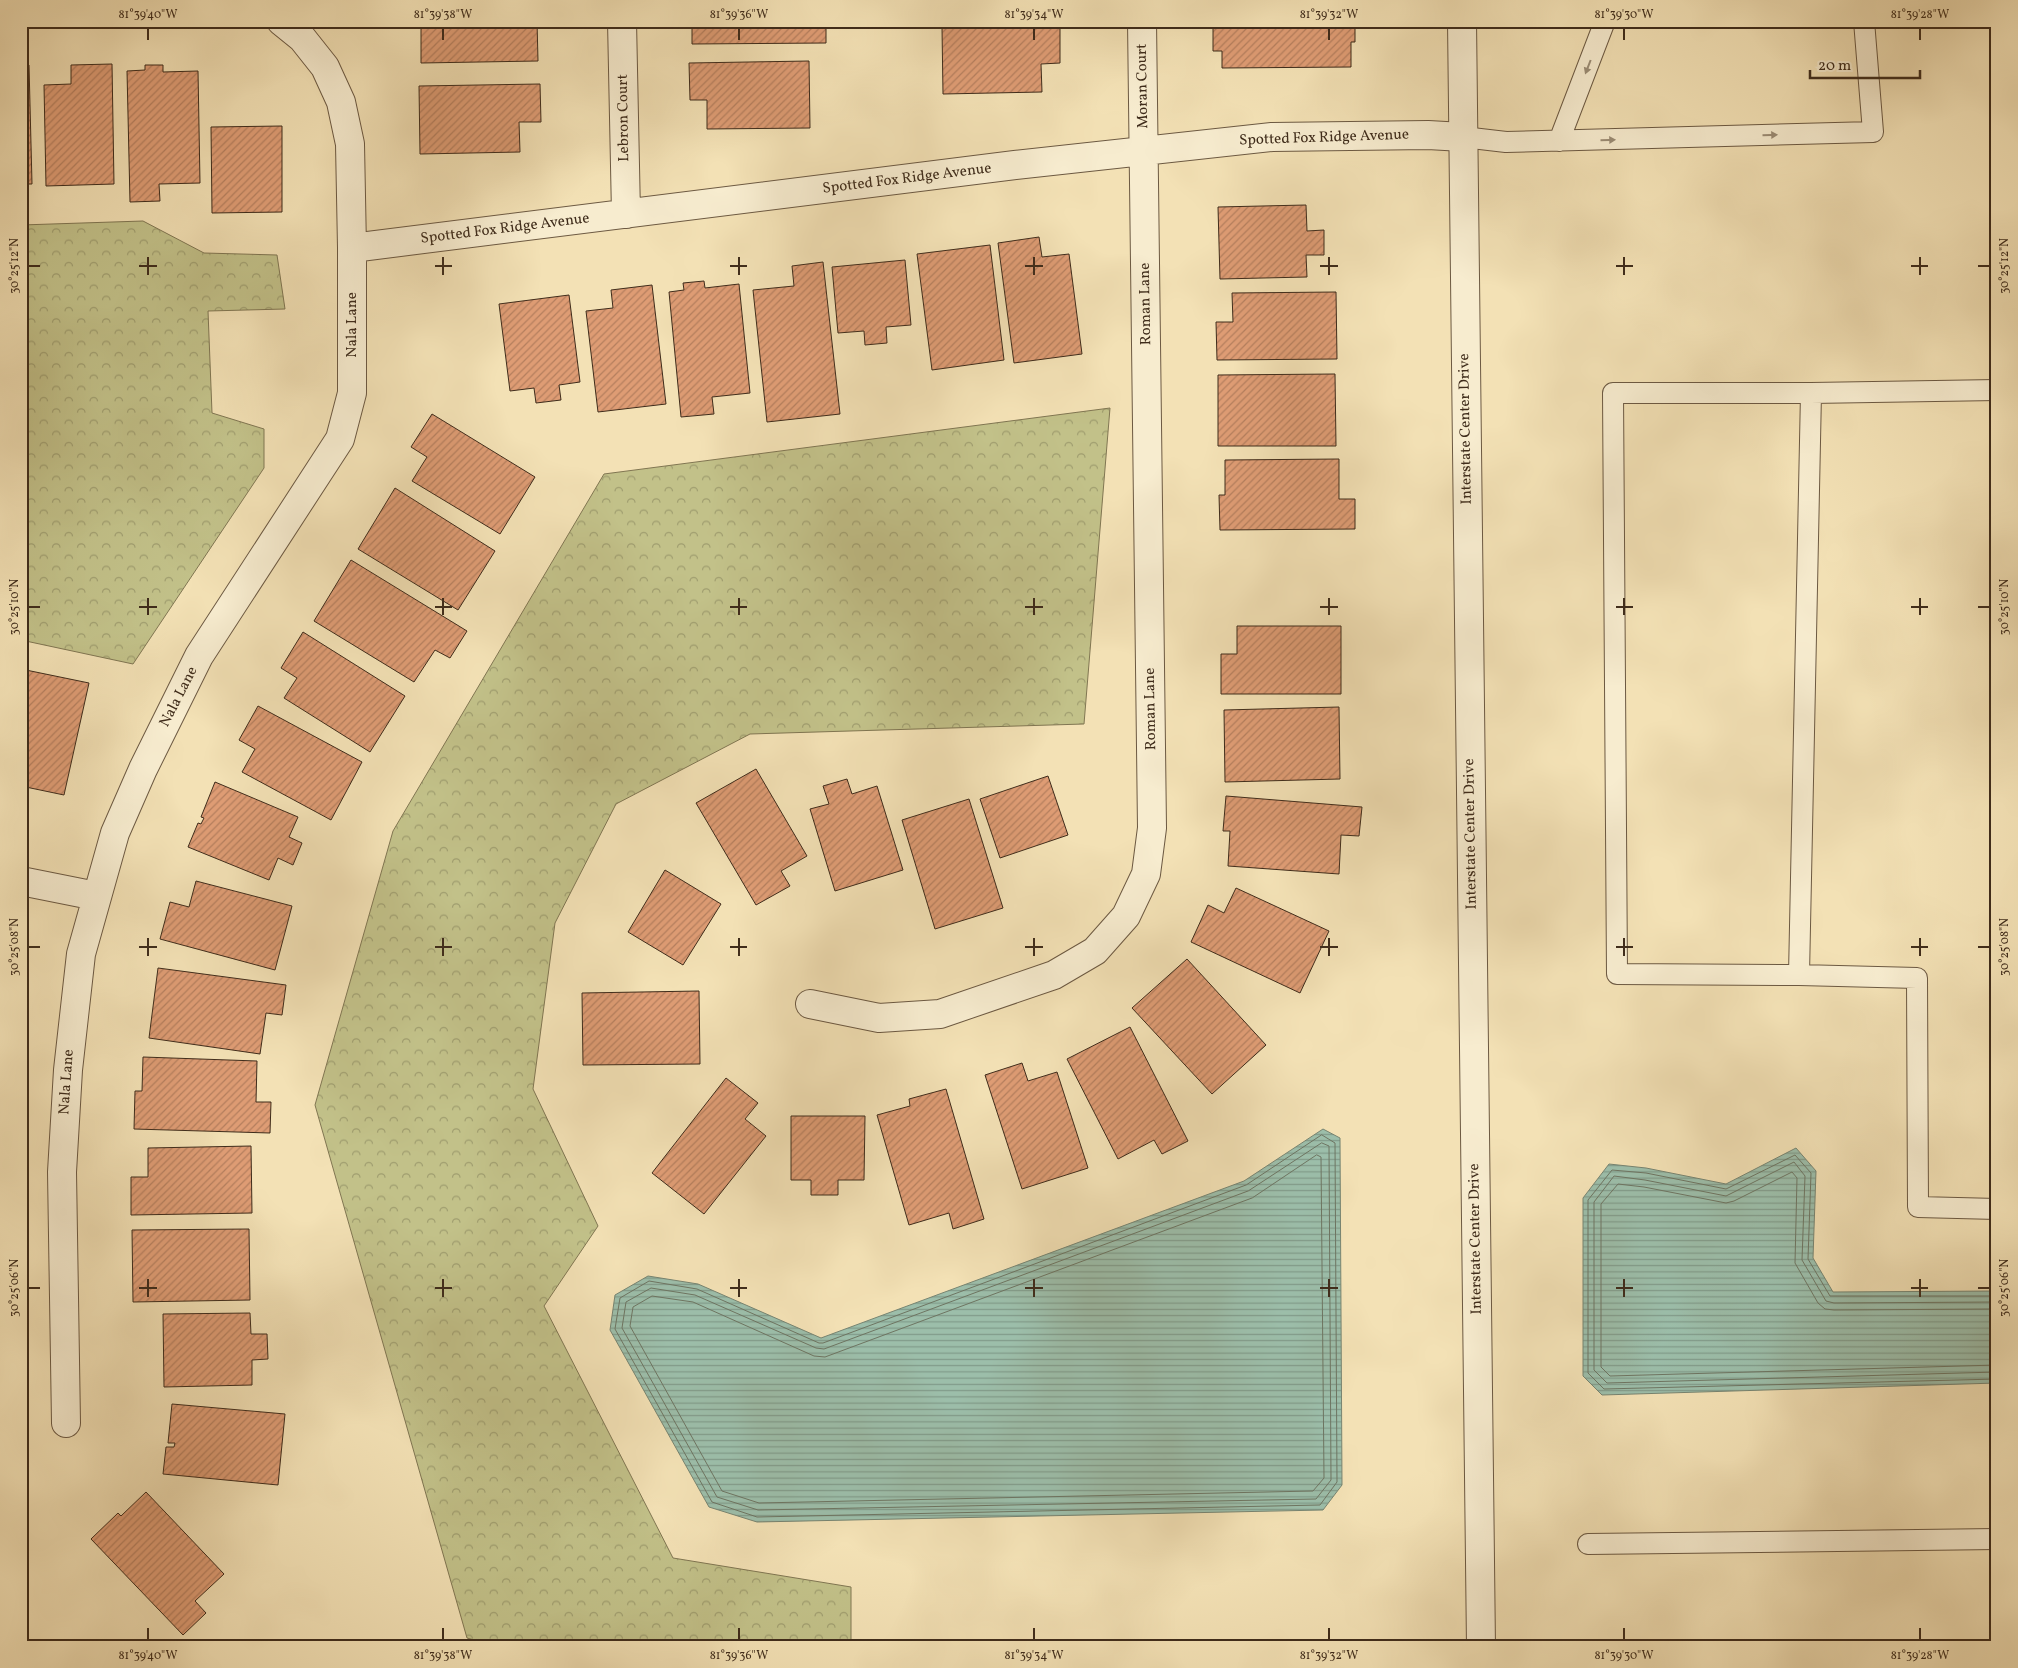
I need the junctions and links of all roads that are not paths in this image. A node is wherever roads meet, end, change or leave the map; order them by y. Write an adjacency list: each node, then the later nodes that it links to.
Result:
1 (281, 21): 11 (street, Nala Lane)
2 (622, 21): 10 (street, Lebron Court)
3 (1142, 21): 9 (street, Moran Court)
4 (1462, 21): 7 (street, Interstate Center Drive)
5 (1605, 21): 8 (lane, one-way to 8)
6 (1864, 21): 8 (lane, one-way to 6)
7 (1463, 136): 8 (lane); 9 (street, Spotted Fox Ridge Avenue); 22 (street, Interstate Center Drive)
8 (1559, 141)
9 (1144, 151): 10 (street, Spotted Fox Ridge Avenue); 17 (street, Roman Lane)
10 (626, 214): 11 (street, Spotted Fox Ridge Avenue)
11 (352, 248): 15 (street, Nala Lane)
12 (1997, 390): 13 (lane)
13 (1811, 393): 16 (lane); 16 (lane)
14 (21, 881): 15 (street)
15 (96, 896): 19 (street, Nala Lane)
16 (1799, 975): 18 (lane)
17 (810, 1004)
18 (1997, 1209)
19 (66, 1423)
20 (1997, 1539): 21 (lane)
21 (1588, 1544)
22 (1482, 1647)

